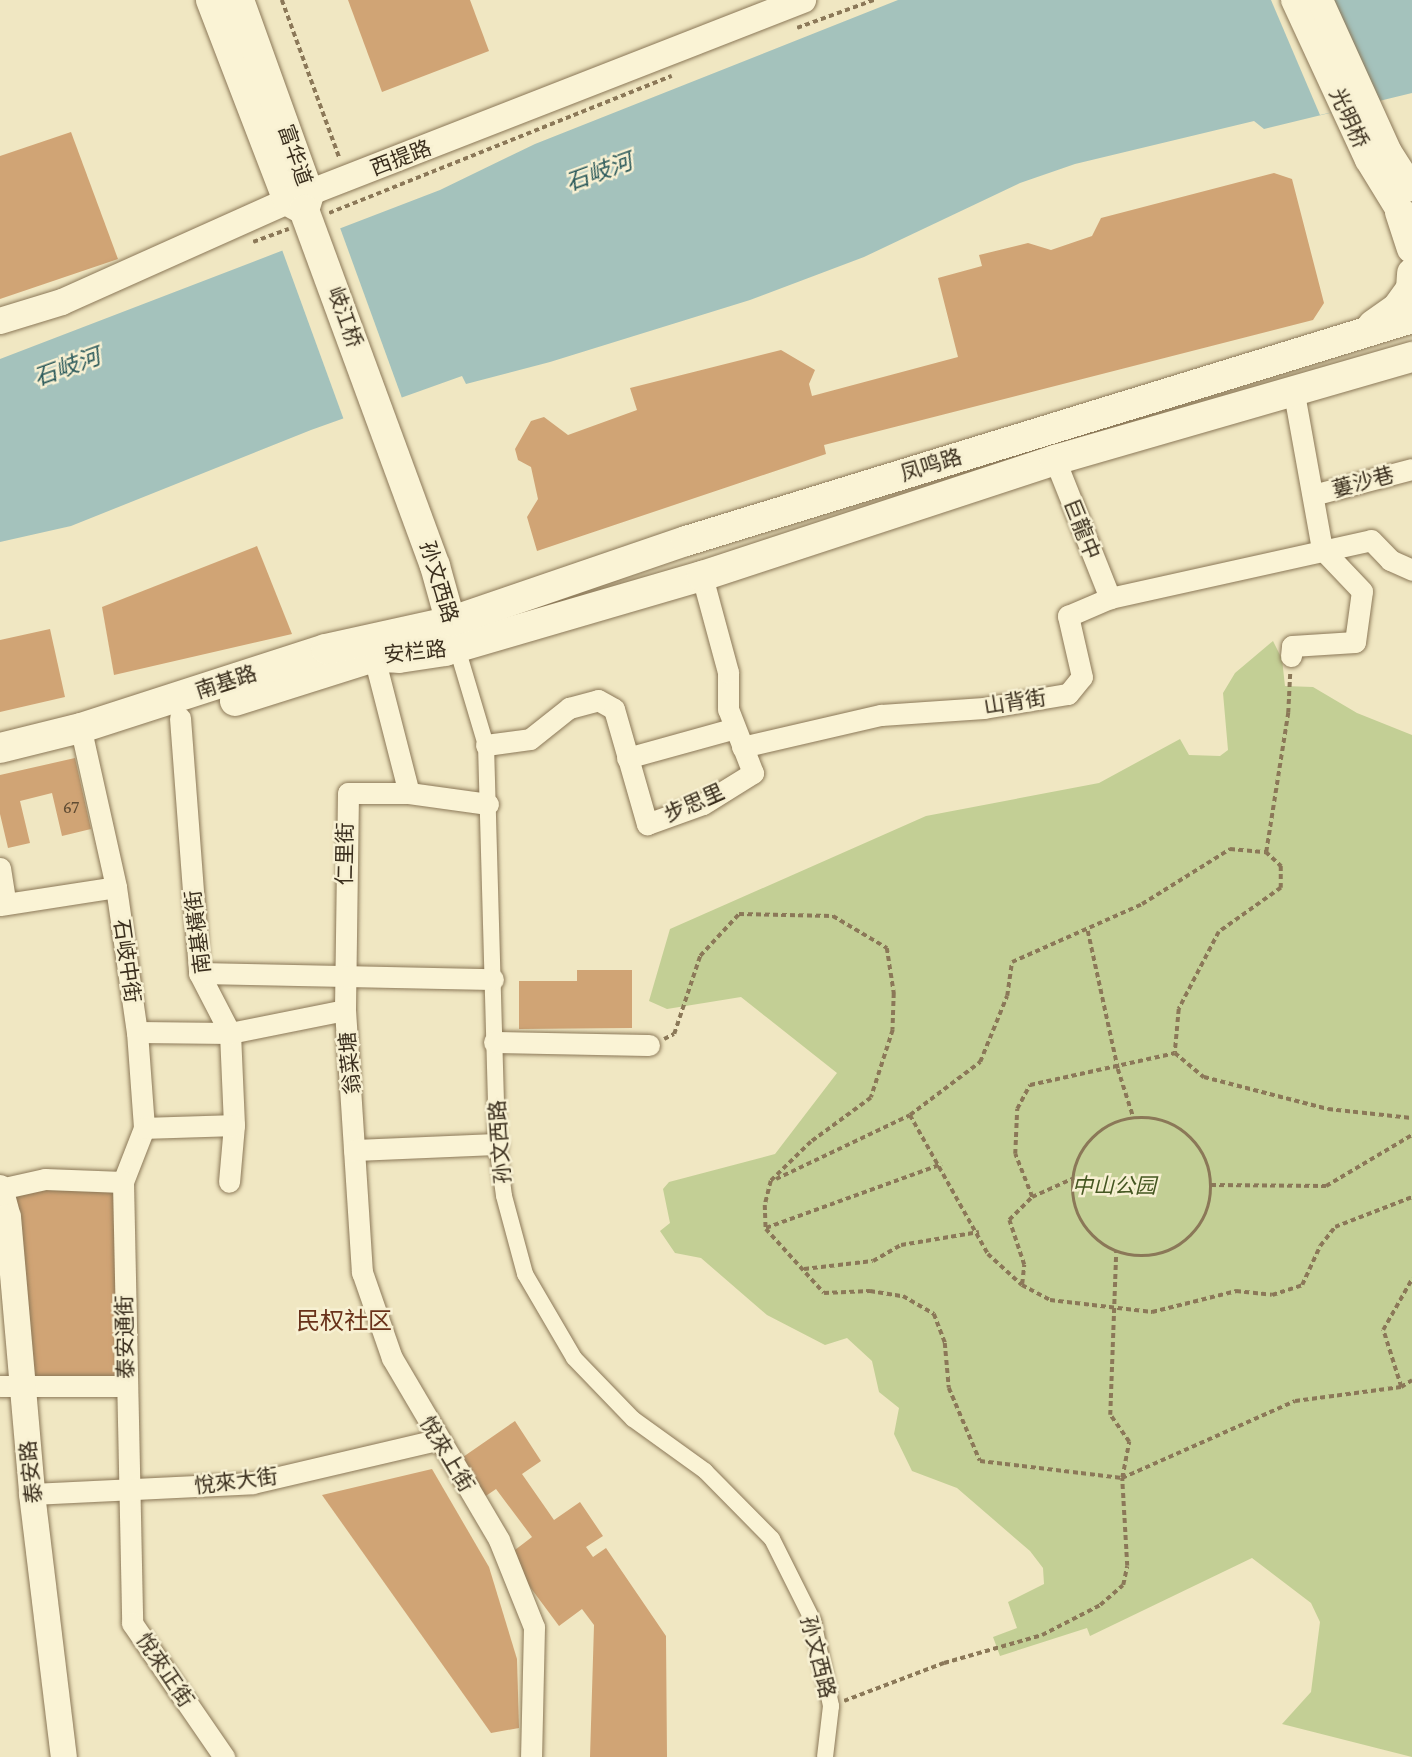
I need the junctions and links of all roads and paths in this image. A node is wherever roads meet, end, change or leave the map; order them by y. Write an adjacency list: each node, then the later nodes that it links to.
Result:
1 (211, 0): 12 (main road, 富华道)
2 (239, 0): 12 (main road, 富华道)
3 (282, 0): 11 (path)
4 (803, 0): 11 (street, 西提路)
5 (874, 0): 8 (path)
6 (1294, 0): 10 (street, 光明桥)
7 (1321, 0): 10 (street, 光明桥)
8 (783, 33)
9 (682, 72): 12 (path)
10 (1379, 156): 13 (street, 光明桥)
11 (347, 179): 12 (street, 西提路)
12 (304, 210): 17 (street, 西提路); 21 (main road, 岐江桥)
13 (1408, 210): 14 (main road)
14 (1412, 248)
15 (1412, 273): 18 (main road)
16 (1412, 318): 18 (main road, 凤鸣路)
17 (0, 321)
18 (1332, 346): 29 (main road, 凤鸣路)
19 (1412, 356): 20 (main road, 凤鸣路)
20 (1294, 393): 22 (main road, 凤鸣路); 24 (street)
21 (385, 426): 29 (main road, 孙文西路)
22 (1055, 460): 27 (main road, 凤鸣路); 28 (street, 巨龍中)
23 (1412, 469): 24 (street, 蔞沙巷)
24 (1314, 495): 25 (street)
25 (1322, 549): 26 (street, 山背街); 28 (street, 山背街); 30 (street)
26 (1412, 570)
27 (702, 576): 29 (main road, 凤鸣路); 33 (street, 步思里)
28 (1110, 598): 33 (street, 山背街)
29 (455, 635): 31 (main road, 安栏路); 35 (street, 孙文西路); 36 (main road, 南基路)
30 (1291, 656): 41 (path)
31 (373, 657): 32 (main road, 南基路); 39 (street)
32 (180, 718): 34 (main road, 南基路); 46 (street, 南基橫街)
33 (739, 738): 38 (street); 38 (street, 步思里)
34 (83, 739): 37 (main road, 南基路); 43 (street, 石岐中街)
35 (486, 745): 38 (street, 步思里); 40 (street, 孙文西路)
36 (0, 748)
37 (0, 758)
38 (627, 758)
39 (409, 793): 40 (street, 仁里街); 47 (street, 仁里街)
40 (488, 804): 48 (street, 孙文西路)
41 (1266, 852): 45 (path); 54 (path)
42 (0, 868): 44 (street)
43 (116, 887): 44 (street); 50 (street, 石岐中街)
44 (3, 905)
45 (1088, 930): 55 (path); 56 (path)
46 (199, 973): 47 (street); 51 (street, 南基橫街)
47 (345, 976): 48 (street); 49 (street, 翁菜塘)
48 (493, 979): 52 (street, 孙文西路)
49 (345, 1010): 51 (street); 63 (street, 翁菜塘)
50 (137, 1032): 51 (street); 60 (street, 石岐中街)
51 (230, 1033): 59 (street, 南基橫街)
52 (494, 1042): 53 (street); 62 (street, 孙文西路)
53 (649, 1045): 66 (path)
54 (1175, 1053): 55 (path); 57 (path)
55 (1118, 1069): 58 (path); 71 (path)
56 (911, 1115): 64 (path); 66 (path)
57 (1412, 1118)
58 (1134, 1119): 65 (path); 69 (path)
59 (234, 1125): 60 (street); 68 (street, 南基橫街)
60 (144, 1128): 67 (street, 石岐中街)
61 (1412, 1135): 69 (path)
62 (498, 1144): 63 (street); 88 (street, 孙文西路)
63 (354, 1150): 84 (street, 悅來上街)
64 (942, 1164): 73 (path); 74 (path)
65 (1074, 1178): 71 (path); 75 (path)
66 (771, 1181): 73 (path)
67 (123, 1182): 70 (street); 82 (street, 泰安通街)
68 (229, 1182)
69 (1211, 1185): 75 (path)
70 (0, 1189): 81 (street, 泰安路)
71 (1032, 1197): 78 (path)
72 (1412, 1197): 79 (path)
73 (766, 1229): 76 (path)
74 (979, 1232): 76 (path); 78 (path)
75 (1116, 1252): 79 (path)
76 (804, 1269): 85 (path)
77 (1412, 1279): 83 (path)
78 (1021, 1285): 79 (path)
79 (1113, 1308): 85 (path)
80 (1412, 1380): 83 (path)
81 (11, 1385): 82 (street); 87 (street, 泰安路)
82 (126, 1386): 86 (street, 泰安通街)
83 (1401, 1387): 85 (path)
84 (437, 1440): 86 (street, 悅來大街); 91 (street, 悅來上街)
85 (1122, 1478): 88 (path)
86 (131, 1491): 87 (street, 悅來大街); 90 (street, 悅來正街)
87 (32, 1494): 89 (street, 泰安路)
88 (831, 1706): 92 (street, 孙文西路)
89 (64, 1757)
90 (224, 1757)
91 (531, 1757)
92 (825, 1757)

